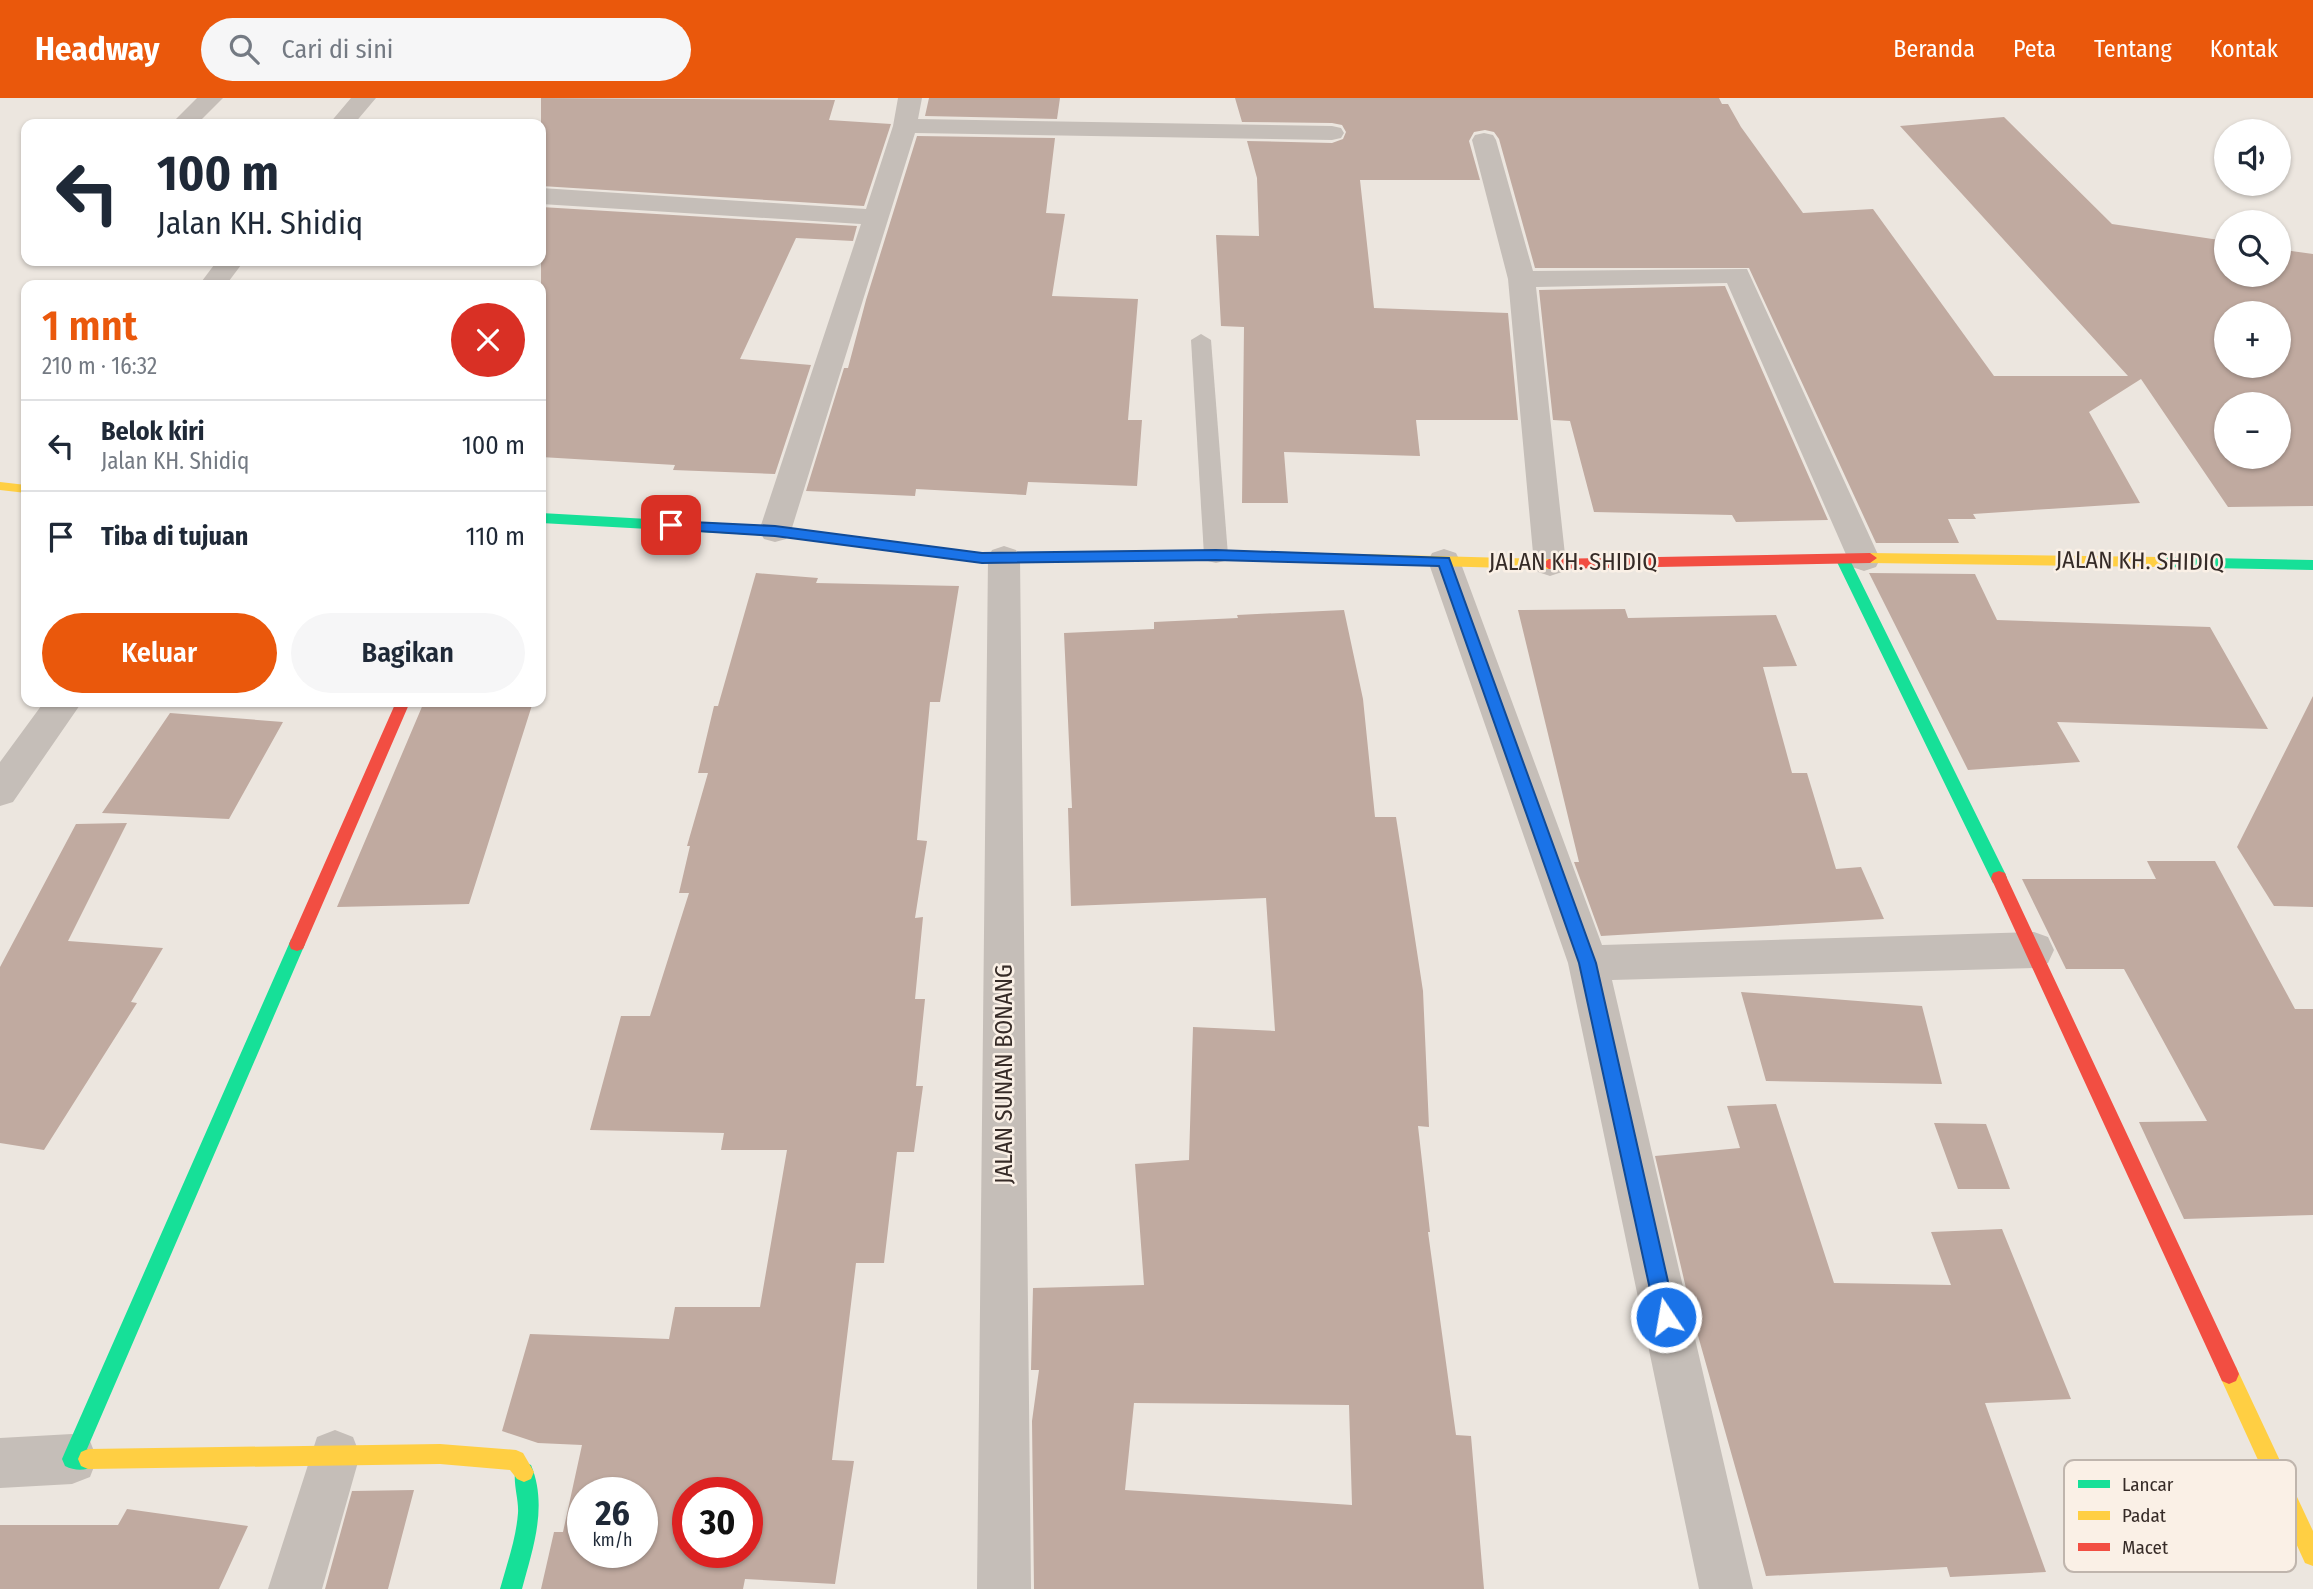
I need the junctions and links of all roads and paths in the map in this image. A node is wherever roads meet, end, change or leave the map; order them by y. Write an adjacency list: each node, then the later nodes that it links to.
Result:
1 (211, 98): 4 (street)
2 (364, 98): 5 (street)
3 (910, 98): 6 (street)
4 (188, 119)
5 (345, 119)
6 (905, 125): 7 (street); 10 (street)
7 (1332, 134)
8 (1484, 140): 12 (street)
9 (546, 196): 10 (street)
10 (876, 217): 18 (street)
11 (227, 266): 13 (street)
12 (1522, 279): 21 (street); 23 (street)
13 (216, 280)
14 (1201, 340): 19 (lane)
15 (0, 486): 16 (street)
16 (21, 488)
17 (546, 518): 18 (street, JALAN KH. SHIDIQ)
18 (775, 531): 20 (street, JALAN KH. SHIDIQ)
19 (1216, 555): 20 (street, JALAN KH. SHIDIQ); 22 (street, JALAN KH. SHIDIQ)
20 (1004, 558): 38 (street, JALAN SUNAN BONANG)
21 (1853, 559): 23 (street, JALAN KH. SHIDIQ); 24 (street, JALAN KH. SHIDIQ); 28 (street)
22 (1444, 561): 23 (street, JALAN KH. SHIDIQ); 29 (street)
23 (1550, 564)
24 (2313, 565)
25 (60, 707): 27 (street)
26 (401, 707): 31 (street)
27 (0, 791)
28 (2034, 950): 29 (street); 32 (street)
29 (1588, 963): 39 (street)
30 (335, 1455): 31 (street); 36 (street); 37 (street)
31 (72, 1459): 33 (street)
32 (2269, 1460)
33 (0, 1463)
34 (2296, 1518): 35 (street)
35 (2313, 1555)
36 (295, 1589)
37 (511, 1589)
38 (1004, 1589)
39 (1726, 1589)

